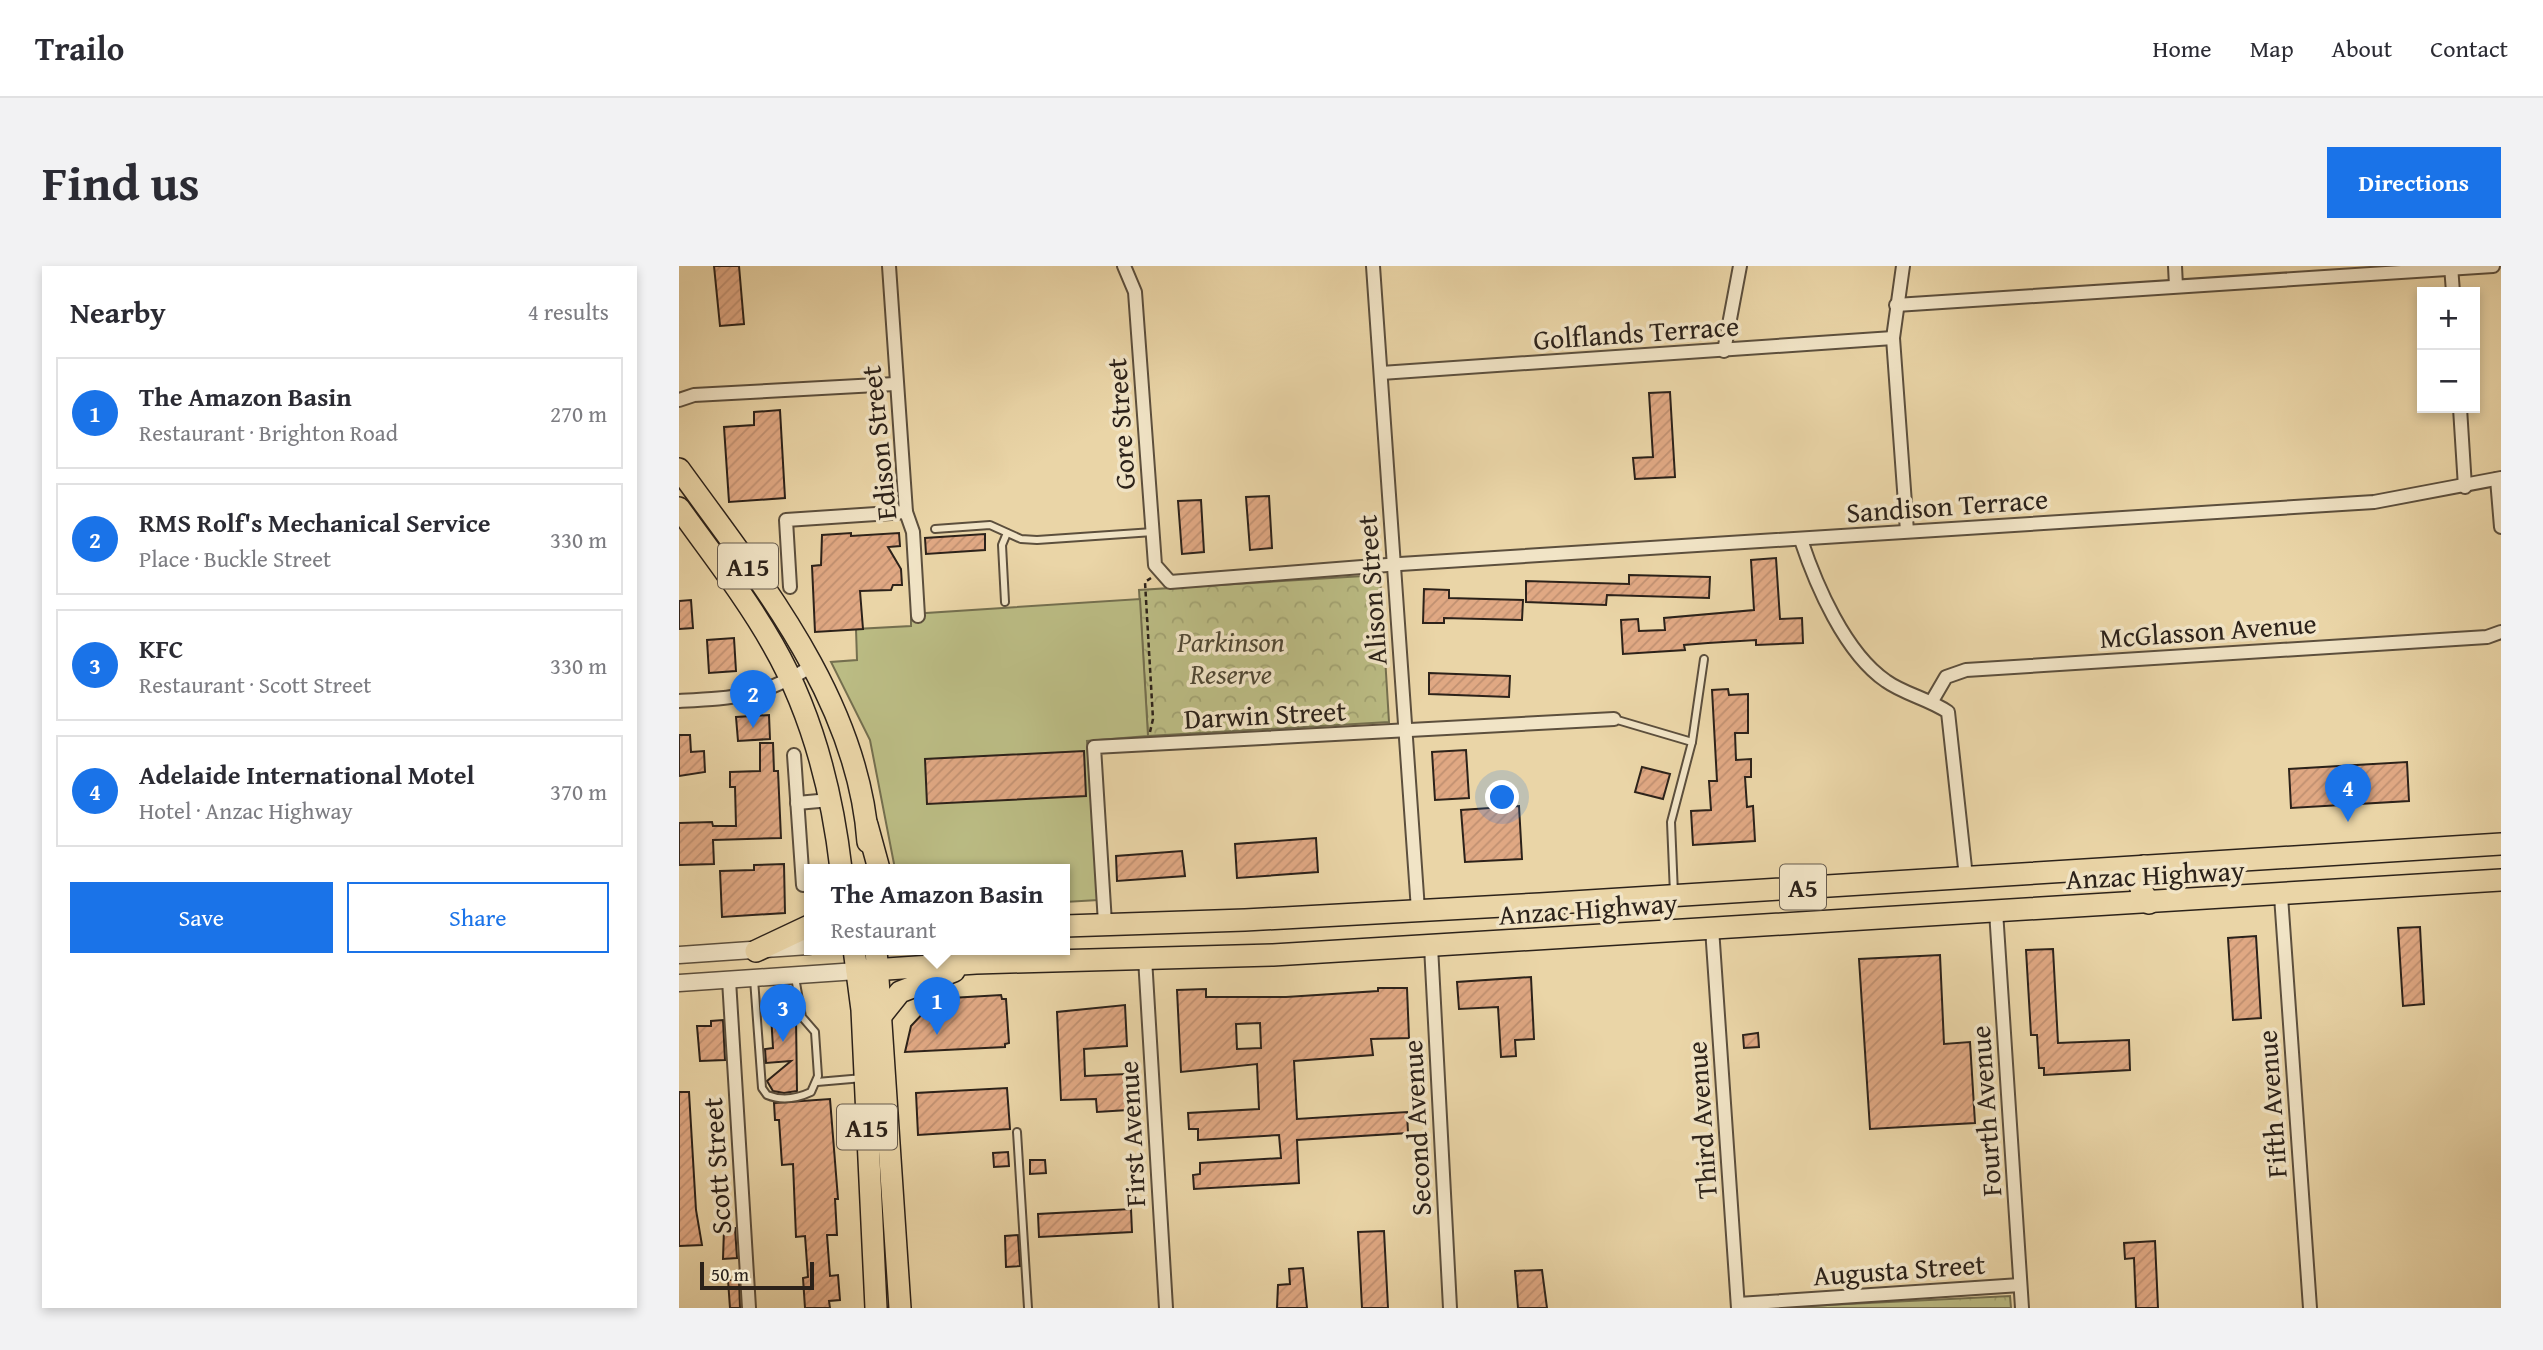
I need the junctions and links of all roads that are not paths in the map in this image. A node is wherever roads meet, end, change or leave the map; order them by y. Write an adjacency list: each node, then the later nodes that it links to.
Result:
1 (890, 266): 15 (street, Edison Street)
2 (1124, 266): 26 (street, Gore Street)
3 (1373, 266): 14 (street, Alison Street)
4 (1740, 266): 13 (street)
5 (1903, 266): 11 (street)
6 (2175, 266): 9 (street)
7 (2493, 266): 8 (street)
8 (2451, 267): 9 (street); 10 (street)
9 (2176, 286): 11 (street)
10 (2453, 287)
11 (1896, 304): 12 (street)
12 (1893, 338): 13 (street, Golflands Terrace); 25 (street)
13 (1724, 351): 14 (street, Golflands Terrace)
14 (1381, 373): 29 (street, Alison Street)
15 (895, 384): 16 (street); 22 (street, Edison Street)
16 (679, 400)
17 (2460, 413): 20 (street)
18 (679, 469): 36 (main road, A15)
19 (2499, 479): 20 (street, Sandison Terrace); 23 (street)
20 (2465, 487): 25 (street, Sandison Terrace)
21 (679, 508): 37 (main road, A15)
22 (905, 512): 31 (street); 33 (street, Edison Street)
23 (2501, 527)
24 (935, 529): 27 (lane)
25 (1907, 531): 28 (street, Sandison Terrace)
26 (1153, 532): 27 (lane); 30 (street, Gore Street)
27 (1007, 533): 32 (lane)
28 (1801, 540): 29 (street, Sandison Terrace); 39 (street)
29 (1394, 565): 30 (street, Sandison Terrace); 41 (street, Alison Street)
30 (1161, 575)
31 (790, 587)
32 (1006, 602)
33 (918, 616)
34 (2501, 632): 39 (street, McGlasson Avenue)
35 (1704, 659): 42 (lane)
36 (812, 666): 37 (street); 46 (main road, A15)
37 (790, 680): 38 (street); 44 (main road, A15)
38 (679, 701)
39 (1932, 701): 53 (street)
40 (1614, 719): 41 (street, Darwin Street); 42 (lane)
41 (1405, 731): 62 (street, Alison Street); 66 (street, Darwin Street)
42 (1692, 742): 56 (lane)
43 (794, 755): 45 (street)
44 (830, 800): 45 (street); 48 (main road, A15)
45 (797, 803): 55 (street)
46 (867, 825): 49 (main road, A15); 50 (main road)
47 (2501, 844): 51 (main road, Anzac Highway / A5)
48 (840, 864)
49 (870, 864)
50 (878, 864)
51 (2144, 866): 52 (main road, Anzac Highway / A5); 59 (main road)
52 (2095, 870): 53 (main road, Anzac Highway / A5); 61 (main road)
53 (1966, 877): 56 (main road, Anzac Highway / A5)
54 (2501, 880): 57 (main road, Anzac Highway / A5)
55 (803, 885)
56 (1674, 895): 58 (main road, Anzac Highway / A5)
57 (2281, 896): 59 (main road, Anzac Highway / A5); 98 (street, Fifth Avenue)
58 (1585, 900): 60 (main road, Anzac Highway / A5); 70 (main road)
59 (2149, 903): 61 (main road, Anzac Highway / A5)
60 (1540, 904): 62 (main road, Anzac Highway / A5); 71 (main road)
61 (2120, 904): 63 (main road, Anzac Highway / A5)
62 (1418, 910): 64 (main road, Anzac Highway / A5)
63 (1997, 911): 69 (main road, Anzac Highway / A5); 89 (street, Fourth Avenue)
64 (1297, 918): 65 (main road, Anzac Highway / A5); 75 (main road)
65 (1245, 920): 66 (main road, Anzac Highway / A5); 76 (main road)
66 (1105, 923): 67 (main road, Anzac Highway / A5)
67 (1070, 926)
68 (804, 928): 74 (main road)
69 (1712, 928): 70 (main road, Anzac Highway / A5); 90 (street, Third Avenue)
70 (1589, 936): 71 (main road, Anzac Highway / A5)
71 (1559, 937): 73 (main road, Anzac Highway / A5)
72 (804, 946): 74 (street)
73 (1431, 946): 75 (main road, Anzac Highway / A5); 96 (street, Second Avenue)
74 (756, 951): 77 (street)
75 (1307, 953): 76 (main road, Anzac Highway / A5)
76 (1273, 955): 78 (main road, Anzac Highway / A5)
77 (679, 956)
78 (1145, 958): 80 (main road, Anzac Highway / A5); 95 (street, First Avenue)
79 (870, 963): 80 (main road, Anzac Highway / A5); 81 (street, Anzac Highway); 85 (main road, A15); 86 (main road, A15)
80 (976, 963): 85 (main road)
81 (795, 975): 82 (street, Anzac Highway); 87 (lane)
82 (754, 978): 83 (street, Anzac Highway); 87 (lane)
83 (729, 980): 84 (street, Anzac Highway); 91 (street, Scott Street)
84 (679, 983)
85 (880, 1017): 93 (main road, A15)
86 (865, 1078): 87 (lane); 92 (main road, A15)
87 (817, 1082)
88 (1017, 1132): 94 (lane)
89 (2020, 1286): 90 (street, Augusta Street); 97 (street, Fourth Avenue)
90 (1738, 1306)
91 (750, 1308)
92 (876, 1308)
93 (900, 1308)
94 (1028, 1308)
95 (1165, 1308)
96 (1450, 1308)
97 (2022, 1308)
98 (2310, 1308)

